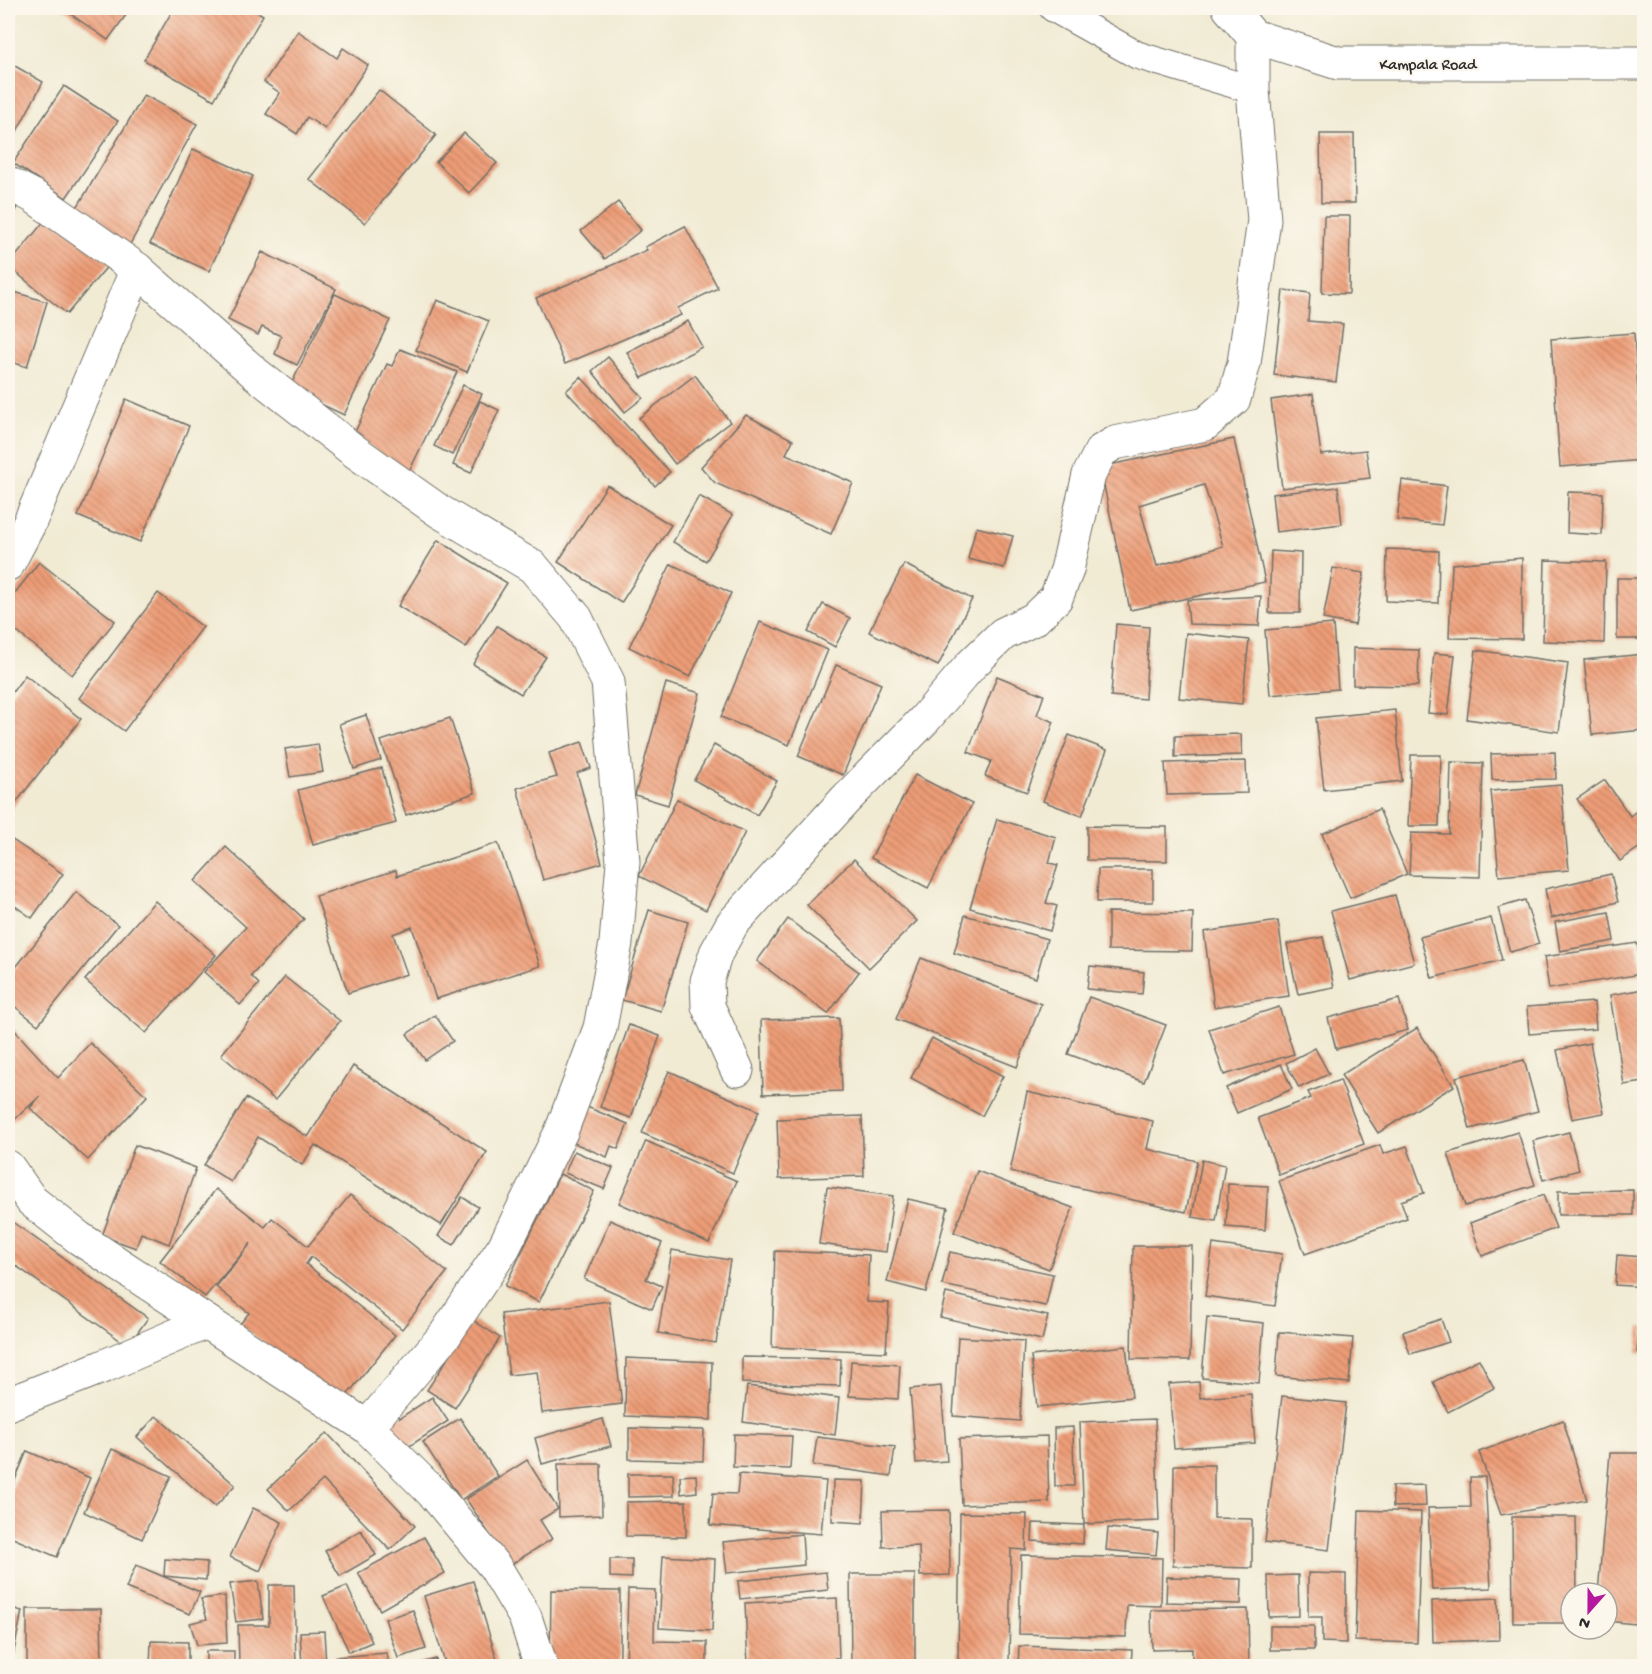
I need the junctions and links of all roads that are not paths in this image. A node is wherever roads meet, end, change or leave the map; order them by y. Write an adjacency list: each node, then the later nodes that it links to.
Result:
1 (1053, 8): 5 (lane)
2 (1230, 8): 3 (street)
3 (1253, 36): 4 (street, Kampala Road); 5 (street)
4 (1644, 63)
5 (1253, 90): 9 (street)
6 (8, 183): 7 (street)
7 (137, 269): 8 (street); 13 (street)
8 (8, 564)
9 (737, 1070)
10 (8, 1167): 11 (street)
11 (207, 1322): 12 (street); 13 (street)
12 (8, 1404)
13 (367, 1427): 14 (street)
14 (541, 1666)

